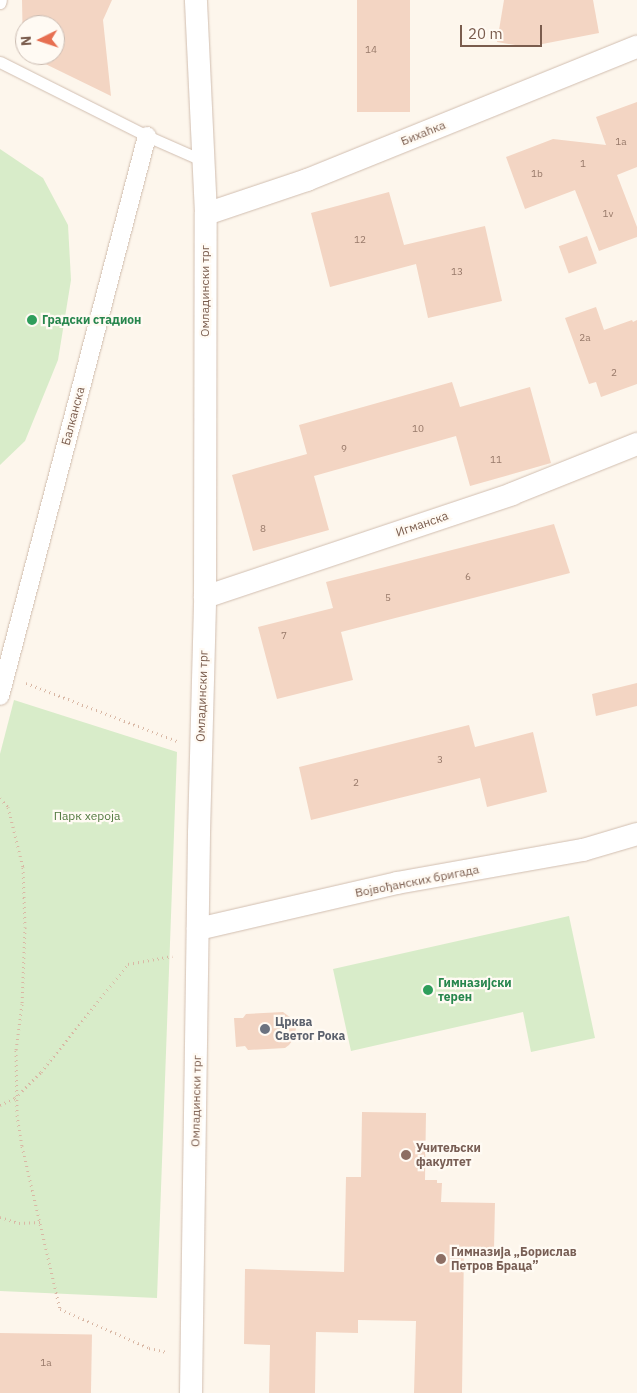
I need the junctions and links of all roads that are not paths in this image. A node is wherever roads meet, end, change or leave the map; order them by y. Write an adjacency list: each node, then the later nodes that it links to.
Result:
1 (215, 0): 2 (street)
2 (197, 7): 6 (street, Омладински трг)
3 (637, 47): 7 (street, Бихаћка)
4 (0, 62): 5 (lane)
5 (147, 136): 6 (lane); 10 (street, Балканска)
6 (204, 162): 7 (street, Омладински трг)
7 (206, 214): 9 (street, Омладински трг)
8 (637, 444): 9 (street, Игманска)
9 (205, 597): 12 (street, Омладински трг)
10 (0, 696)
11 (637, 834): 12 (street, Војвођанских бригада)
12 (198, 929): 13 (street, Омладински трг)
13 (191, 1393)

